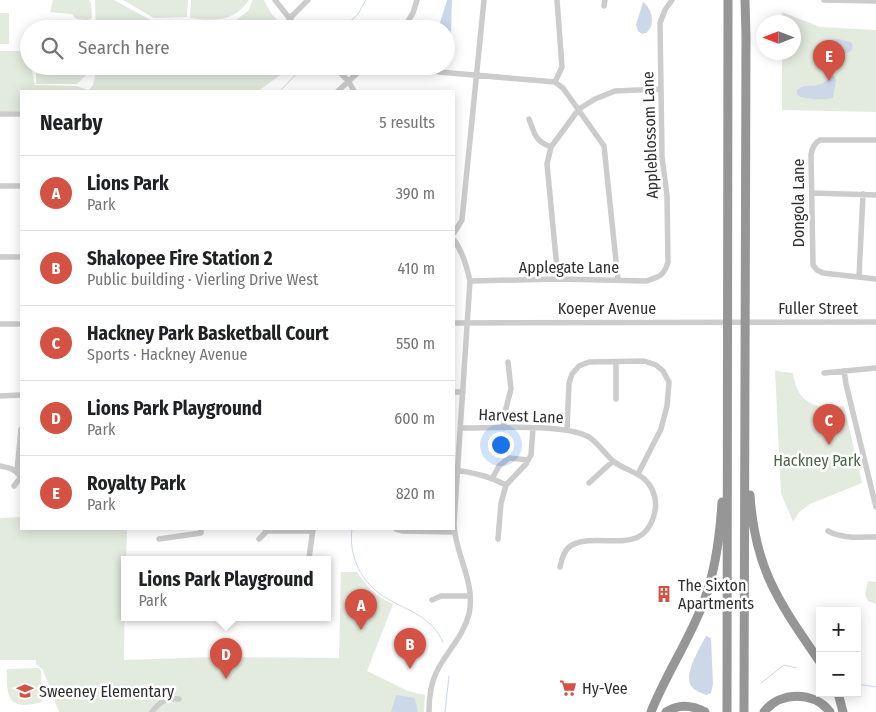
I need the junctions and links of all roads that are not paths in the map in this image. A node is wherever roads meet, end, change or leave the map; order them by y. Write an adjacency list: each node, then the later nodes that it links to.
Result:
1 (275, 0): 11 (street)
2 (308, 0): 11 (street)
3 (417, 0): 12 (street)
4 (484, 0): 16 (street)
5 (557, 0): 18 (street)
6 (672, 0): 19 (street, Appleblossom Lane)
7 (728, 0): 65 (highway)
8 (744, 0): 64 (highway)
9 (824, 0): 10 (street)
10 (876, 2)
11 (289, 19)
12 (408, 20)
13 (455, 73): 16 (street)
14 (342, 75): 17 (street)
15 (356, 75): 17 (street)
16 (476, 75): 18 (street); 33 (street)
17 (349, 82): 20 (street); 21 (street)
18 (555, 82): 22 (street)
19 (661, 89): 22 (street); 37 (street, Appleblossom Lane)
20 (339, 90)
21 (353, 90)
22 (579, 109): 27 (street); 41 (street)
23 (0, 114): 24 (street)
24 (20, 114)
25 (529, 119): 27 (street)
26 (876, 140): 30 (street, Dongola Lane)
27 (550, 147): 39 (street)
28 (0, 186): 29 (street)
29 (20, 186)
30 (812, 193): 31 (street); 38 (street, Dongola Lane)
31 (863, 194): 32 (street); 38 (street)
32 (876, 195)
33 (455, 231)
34 (455, 241): 42 (street)
35 (0, 257): 36 (street)
36 (20, 257)
37 (665, 272): 41 (street, Applegate Lane)
38 (859, 277): 40 (street)
39 (558, 279): 41 (street, Applegate Lane); 42 (street, Applegate Lane)
40 (876, 279)
41 (618, 280)
42 (470, 281): 43 (street)
43 (468, 322): 44 (street, Koeper Avenue); 46 (street, Koeper Avenue); 55 (street)
44 (760, 322): 45 (street, Fuller Street)
45 (876, 322)
46 (455, 323)
47 (0, 324): 48 (street)
48 (20, 324)
49 (508, 362): 60 (street)
50 (616, 362): 58 (street); 62 (street); 71 (street)
51 (876, 368): 52 (street)
52 (844, 371): 53 (street); 75 (street)
53 (824, 373)
54 (455, 392): 55 (street)
55 (463, 392): 59 (street)
56 (20, 395): 57 (street)
57 (0, 396)
58 (616, 399)
59 (461, 428): 60 (street, Harvest Lane); 69 (street)
60 (504, 428): 61 (street, Harvest Lane)
61 (533, 428): 62 (street, Harvest Lane); 66 (street)
62 (567, 430): 67 (street, Harvest Lane)
63 (20, 437): 70 (street)
64 (744, 443): 96 (highway); 105 (highway)
65 (728, 447): 101 (highway); 104 (highway)
66 (528, 460): 74 (street); 78 (street)
67 (613, 461): 71 (street, Harvest Lane); 77 (street)
68 (0, 466): 70 (street)
69 (456, 470): 74 (street); 80 (street)
70 (16, 471): 72 (street)
71 (638, 474): 93 (street, Harvest Lane)
72 (20, 476)
73 (876, 476): 75 (street)
74 (493, 477): 78 (street)
75 (868, 477): 81 (street)
76 (20, 478): 79 (street)
77 (589, 483)
78 (506, 485): 91 (street)
79 (14, 486)
80 (455, 497)
81 (876, 507)
82 (201, 530): 89 (street)
83 (266, 530): 84 (street); 90 (street)
84 (313, 530): 92 (street)
85 (398, 530): 87 (street)
86 (828, 530): 88 (street)
87 (454, 532): 94 (street)
88 (876, 536)
89 (159, 539)
90 (259, 539)
91 (498, 539)
92 (309, 556)
93 (560, 567)
94 (470, 596): 95 (street); 100 (street)
95 (432, 600)
96 (816, 656)
97 (839, 697): 108 (highway)
98 (179, 699): 99 (street)
99 (152, 712)
100 (429, 712)
101 (651, 712)
102 (666, 712): 103 (highway)
103 (705, 712)
104 (727, 712)
105 (744, 712)
106 (764, 712): 107 (highway)
107 (830, 712)
108 (843, 712)

